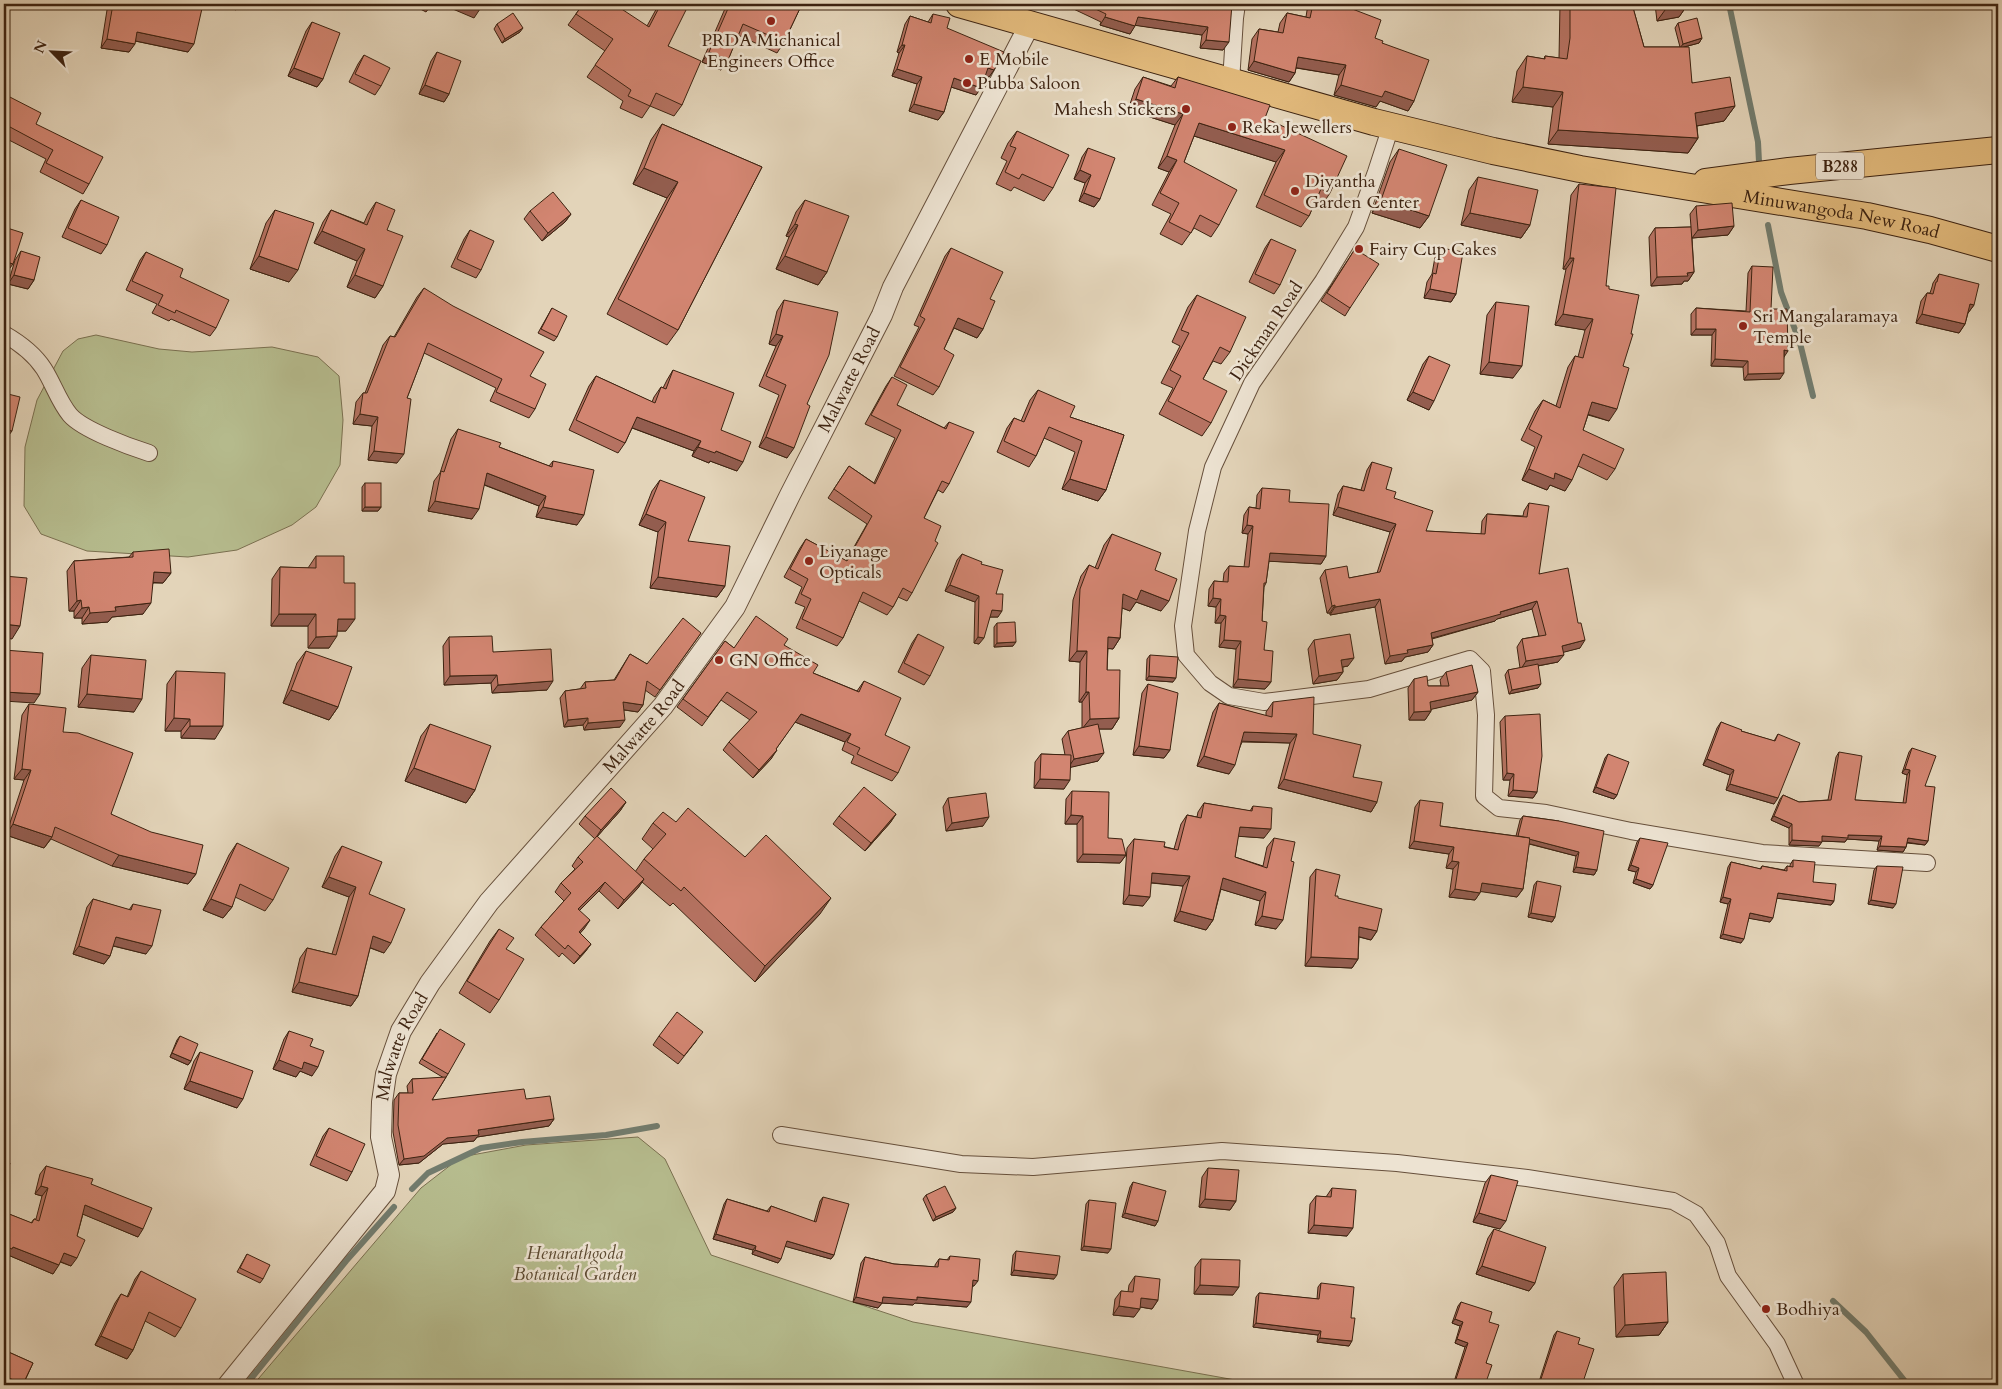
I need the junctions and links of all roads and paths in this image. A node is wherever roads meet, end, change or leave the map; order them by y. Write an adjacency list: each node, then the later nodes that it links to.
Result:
1 (959, 4): 3 (main road, B288)
2 (1237, 4): 4 (street)
3 (1030, 24): 4 (main road, B288); 13 (street, Malwatte Road)
4 (1230, 82): 5 (main road, B288)
5 (1391, 126): 7 (main road, B288); 11 (street, Dickman Road)
6 (1998, 150): 7 (main road, B288)
7 (1683, 186): 8 (main road, Minuwangoda New Road)
8 (1998, 249)
9 (4, 334): 10 (street)
10 (149, 453)
11 (1927, 863)
12 (781, 1135): 14 (street)
13 (228, 1385)
14 (1796, 1385)

